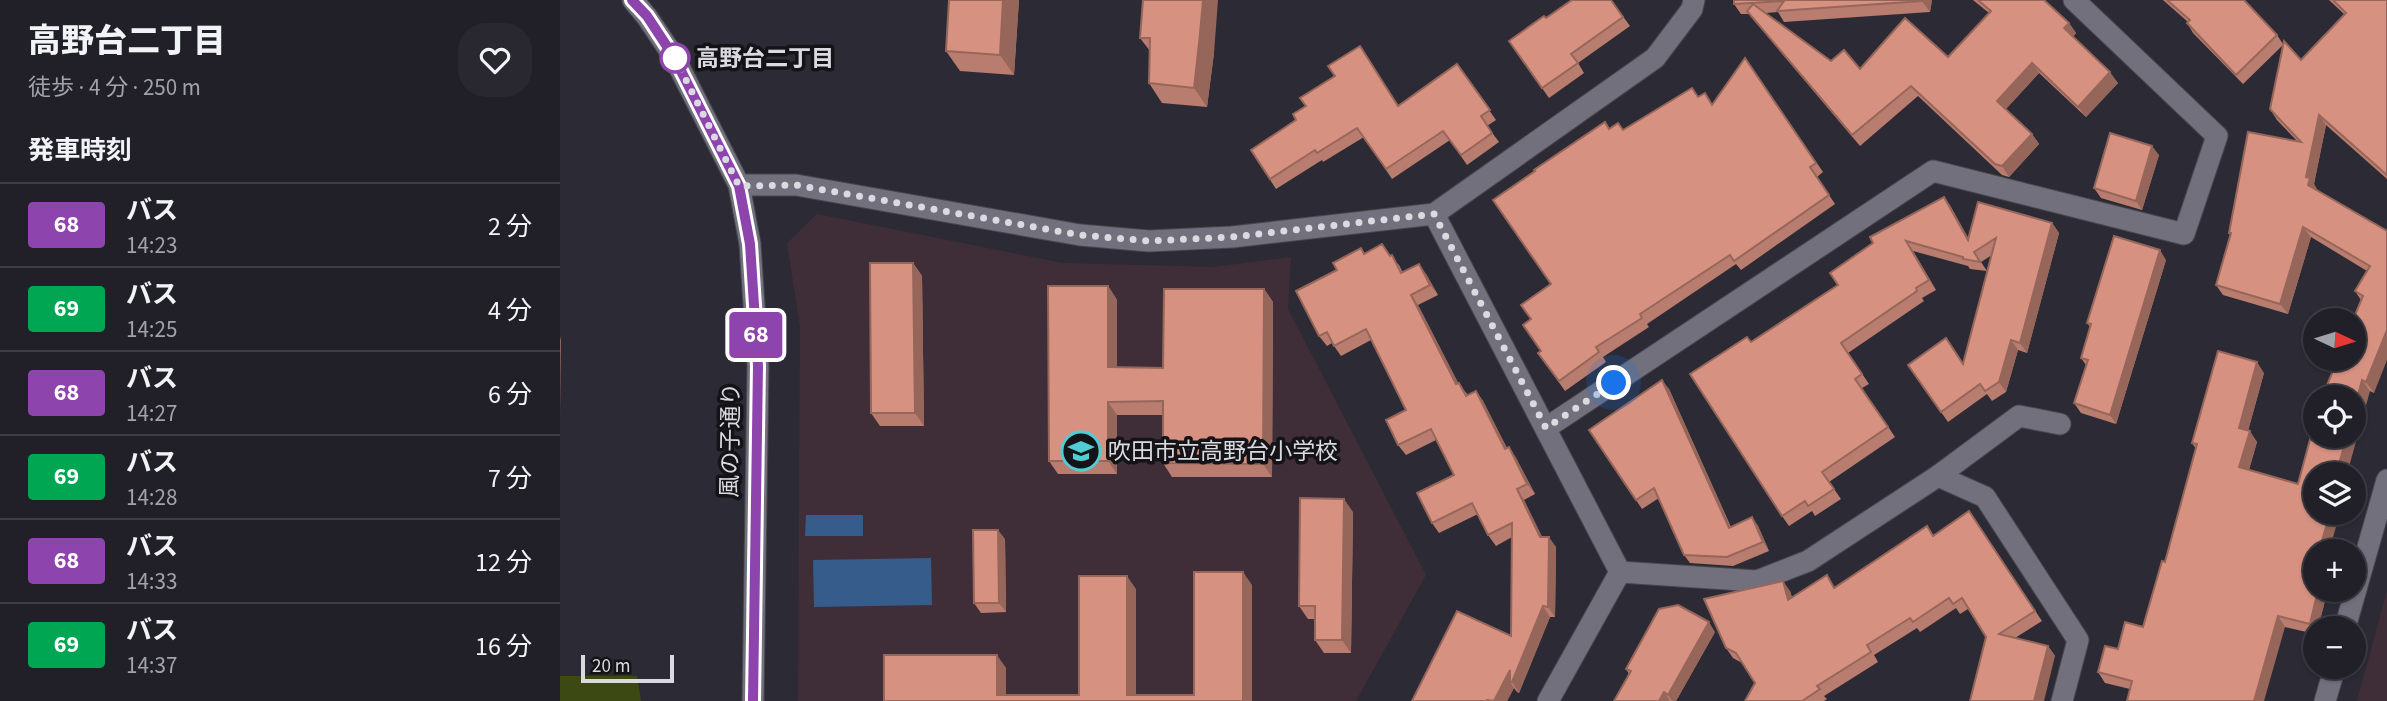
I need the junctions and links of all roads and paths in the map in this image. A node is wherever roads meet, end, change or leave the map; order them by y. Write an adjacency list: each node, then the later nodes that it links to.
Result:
1 (632, 0): 4 (street, 風の子通り)
2 (1694, 0): 5 (street)
3 (2074, 0): 7 (street)
4 (739, 186): 5 (street); 13 (street, 風の子通り)
5 (1434, 214): 7 (street)
6 (2060, 424): 8 (street)
7 (1546, 428): 10 (street)
8 (1938, 475): 10 (street); 15 (street)
9 (2387, 480): 11 (street)
10 (1620, 572): 14 (street)
11 (2349, 616)
12 (2331, 679): 16 (street)
13 (753, 701)
14 (1548, 701)
15 (2062, 701)
16 (2325, 701)

